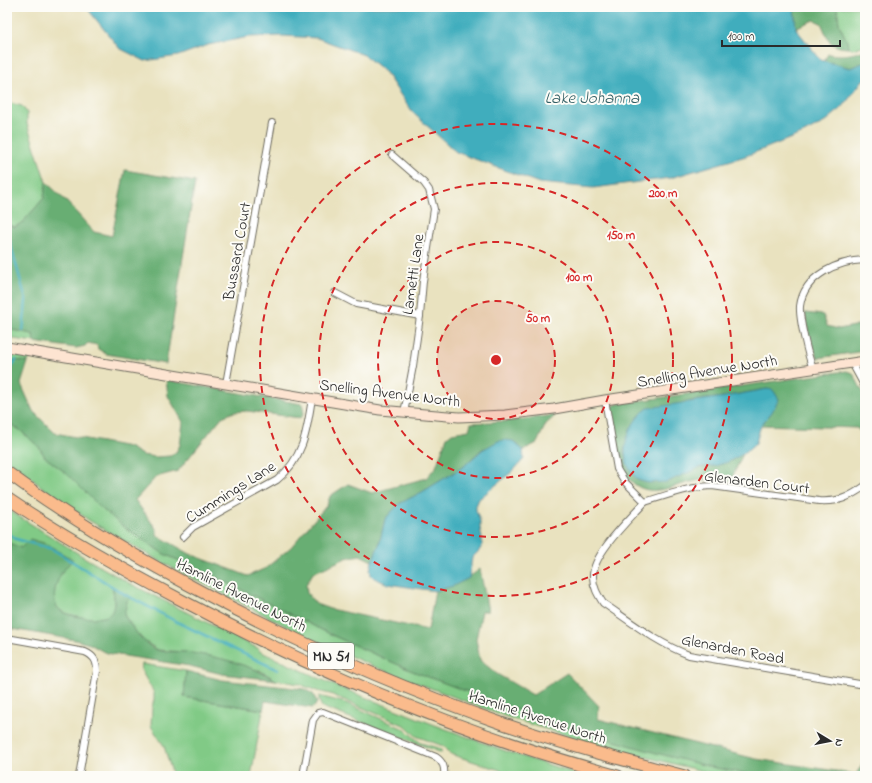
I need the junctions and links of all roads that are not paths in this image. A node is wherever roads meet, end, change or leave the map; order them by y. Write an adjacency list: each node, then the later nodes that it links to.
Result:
1 (272, 123): 10 (street, Bussard Court)
2 (392, 155): 5 (street, Lametti Lane)
3 (865, 260): 9 (street)
4 (335, 293): 5 (street)
5 (420, 316): 14 (street, Lametti Lane)
6 (7, 347): 10 (street, Snelling Avenue North)
7 (865, 361): 8 (street, Snelling Avenue North)
8 (852, 363): 9 (street, Snelling Avenue North); 11 (street)
9 (813, 369): 13 (street, Snelling Avenue North)
10 (226, 384): 12 (street, Snelling Avenue North)
11 (865, 387)
12 (312, 398): 14 (street, Snelling Avenue North); 19 (street, Cummings Lane)
13 (605, 400): 14 (street, Snelling Avenue North); 18 (street)
14 (404, 413)
15 (7, 472): 26 (highway, Hamline Avenue North / MN 51)
16 (865, 486): 18 (street, Glenarden Court)
17 (7, 498): 25 (highway, Hamline Avenue North / MN 51)
18 (645, 502): 21 (street, Glenarden Road)
19 (183, 537)
20 (7, 638): 22 (street)
21 (865, 685)
22 (79, 776)
23 (303, 776): 24 (street)
24 (444, 776)
25 (618, 776)
26 (685, 776)

